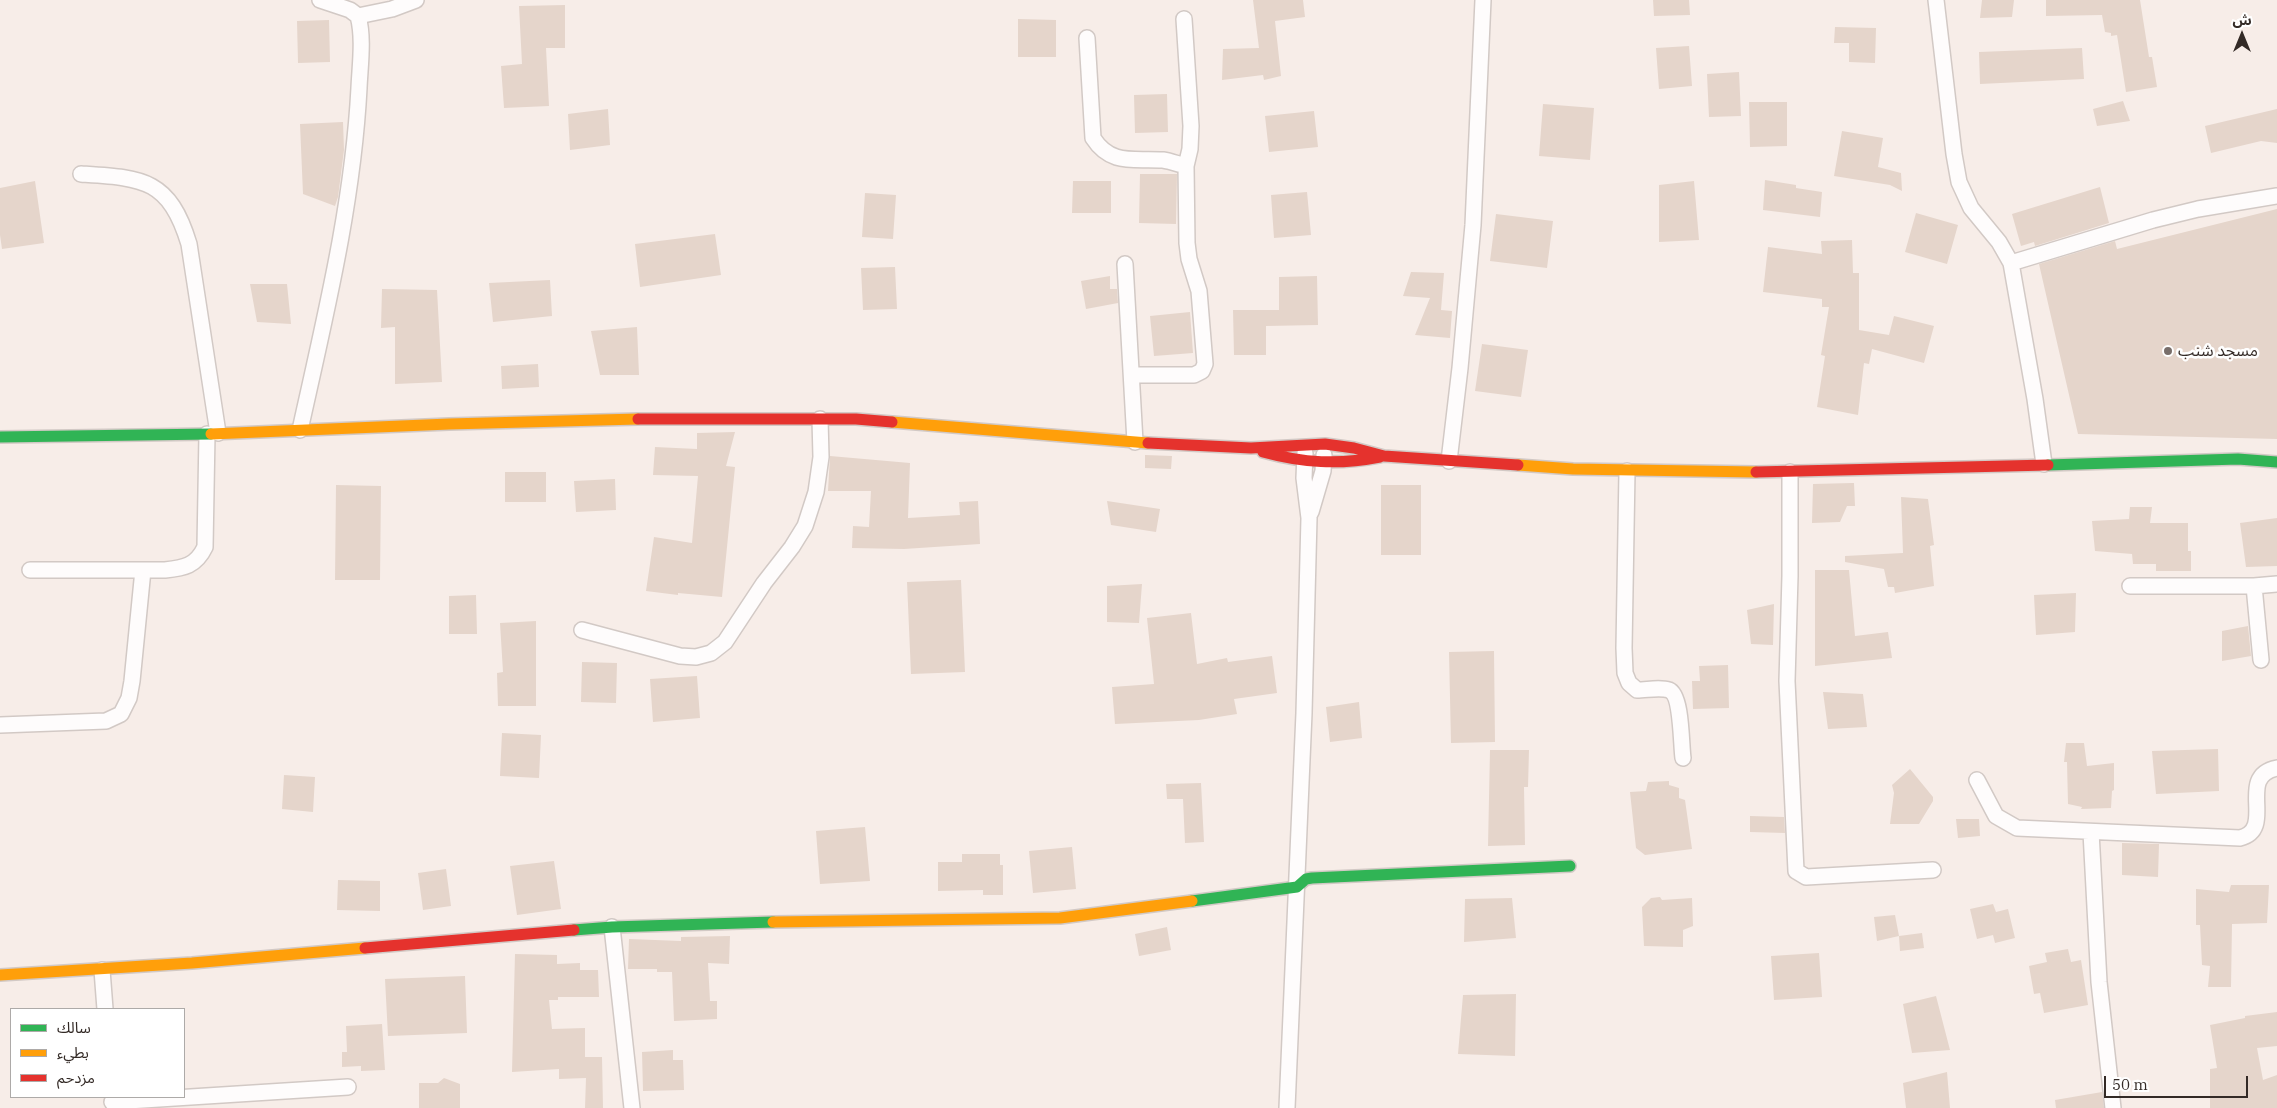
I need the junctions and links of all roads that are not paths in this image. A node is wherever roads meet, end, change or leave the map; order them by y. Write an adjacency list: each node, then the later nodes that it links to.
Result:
1 (320, 0): 5 (street)
2 (416, 0): 5 (street)
3 (1483, 0): 23 (street)
4 (1936, 0): 11 (street)
5 (358, 16): 15 (street)
6 (1184, 19): 8 (street)
7 (1087, 38): 8 (street)
8 (1186, 166): 13 (street)
9 (81, 174): 16 (street)
10 (2277, 196): 11 (street)
11 (2011, 263): 26 (street)
12 (1125, 264): 13 (street)
13 (1133, 375): 18 (street)
14 (820, 419): 15 (street); 18 (street); 36 (street)
15 (300, 430): 16 (street)
16 (212, 434): 17 (street); 32 (street)
17 (0, 437)
18 (1135, 442): 21 (street)
19 (1307, 444): 20 (street); 21 (street); 25 (street)
20 (1325, 444): 22 (street); 27 (street)
21 (1251, 448): 25 (street)
22 (1384, 456): 23 (street); 27 (street)
23 (1449, 460): 28 (street)
24 (2277, 462): 26 (street)
25 (1304, 463): 27 (street); 30 (street)
26 (2044, 464): 29 (street)
27 (1324, 465): 30 (street)
28 (1627, 471): 29 (street); 39 (street)
29 (1790, 472): 44 (street)
30 (1309, 518): 45 (street)
31 (30, 570): 32 (street)
32 (143, 570): 38 (street)
33 (2277, 584): 35 (street)
34 (2130, 586): 35 (street)
35 (2254, 586): 37 (street)
36 (582, 630)
37 (2261, 660)
38 (0, 725)
39 (1682, 758)
40 (2277, 768): 42 (street)
41 (1977, 780): 42 (street)
42 (2091, 832): 56 (street)
43 (1570, 866): 45 (street)
44 (1932, 870)
45 (1297, 887): 46 (street); 55 (street)
46 (612, 928): 47 (street); 54 (street)
47 (102, 970): 48 (street); 49 (street)
48 (0, 975)
49 (105, 1008)
50 (348, 1087): 51 (street)
51 (185, 1097)
52 (175, 1098): 53 (street)
53 (112, 1102)
54 (632, 1108)
55 (1287, 1108)
56 (2113, 1108)

